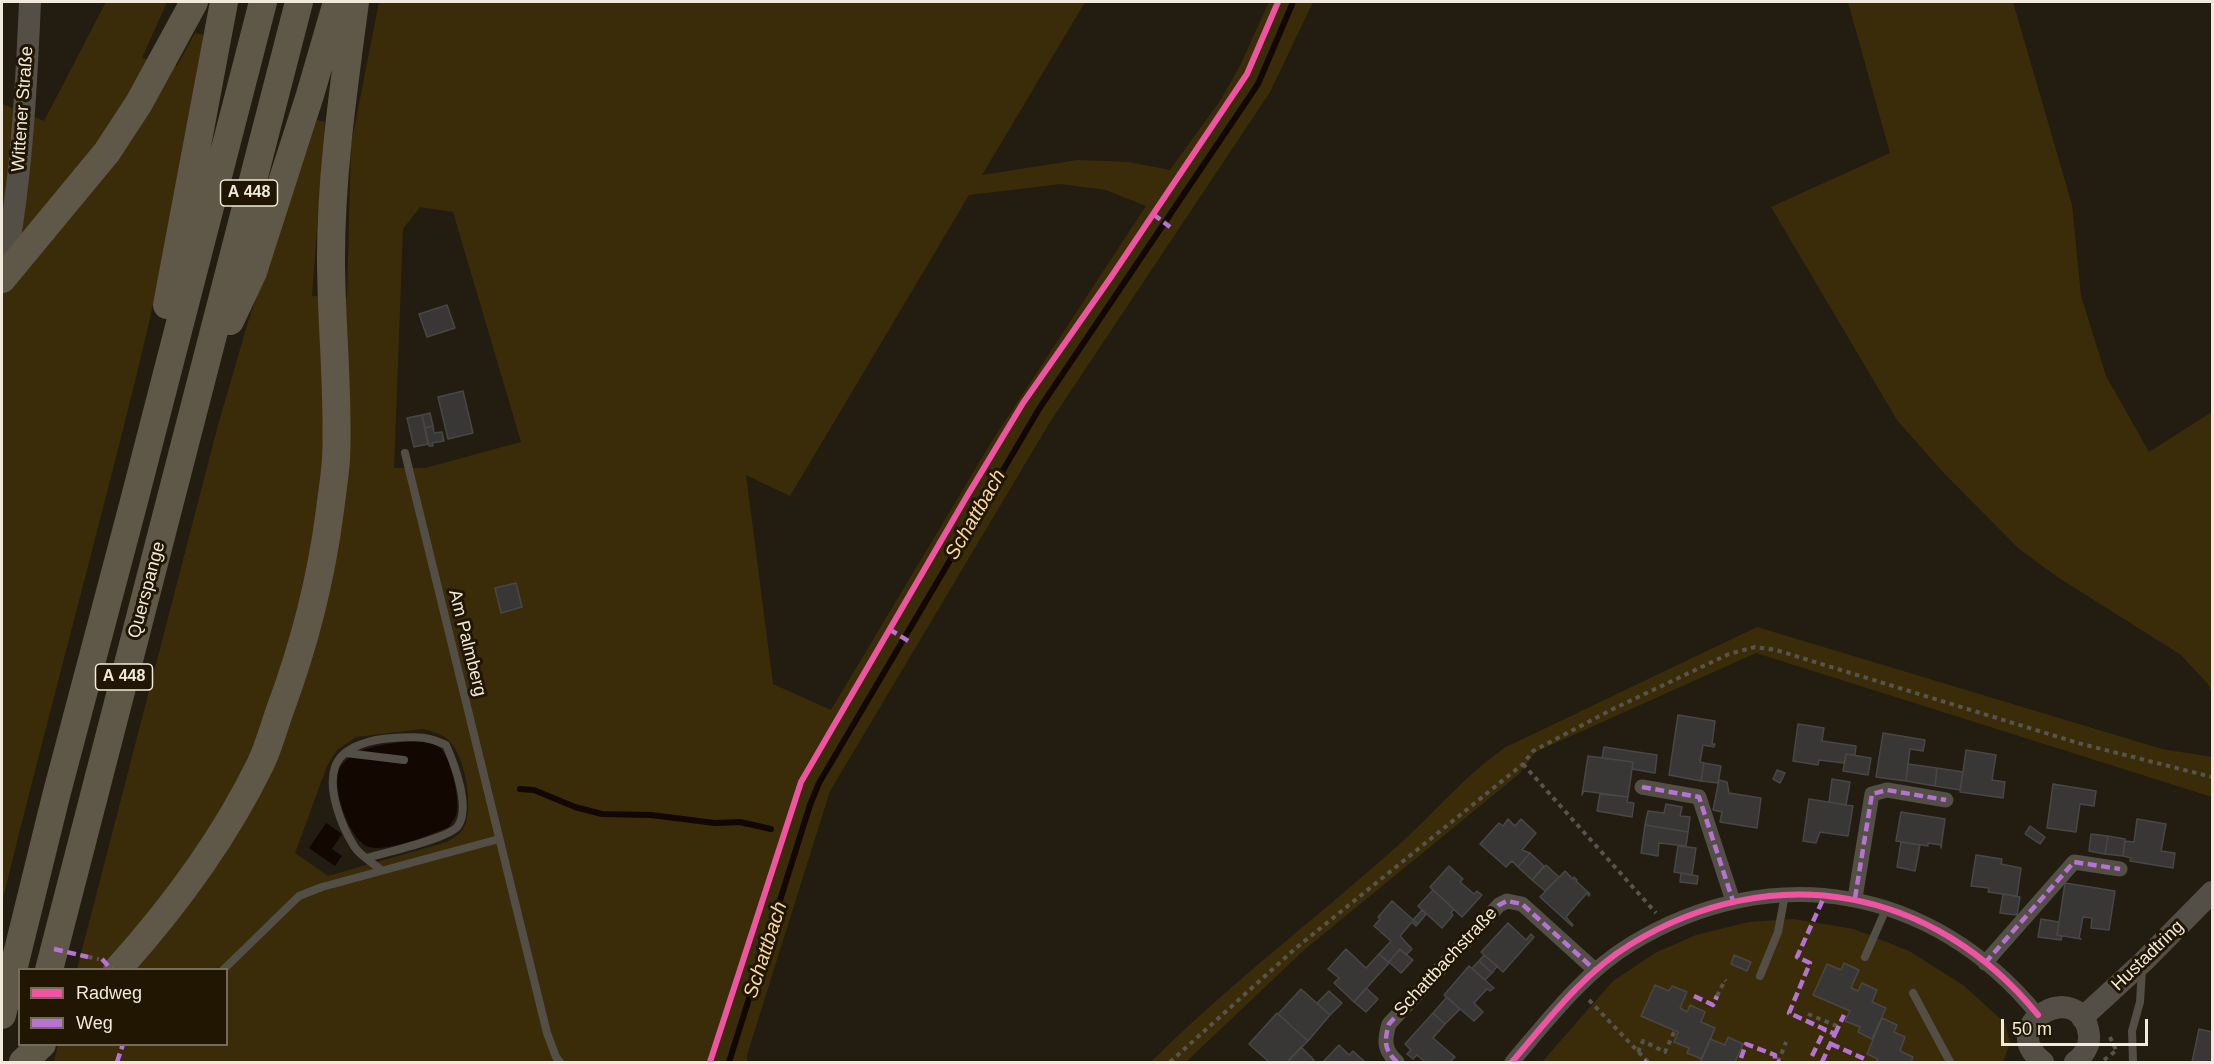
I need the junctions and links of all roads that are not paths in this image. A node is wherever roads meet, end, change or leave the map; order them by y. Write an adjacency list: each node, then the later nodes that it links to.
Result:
1 (30, 2): 9 (street, Wittener Straße)
2 (195, 2): 8 (highway)
3 (224, 2): 12 (highway)
4 (263, 2): 12 (highway, A 448)
5 (299, 2): 10 (highway, A 448)
6 (337, 2): 10 (highway)
7 (355, 2): 28 (highway)
8 (2, 279)
9 (2, 288)
10 (200, 386): 30 (highway, Querspange / A 448)
11 (405, 453): 17 (lane, Am Palmberg)
12 (133, 505): 35 (highway, Querspange / A 448)
13 (344, 753): 14 (lane); 18 (lane); 18 (lane)
14 (404, 760)
15 (1642, 787): 24 (street)
16 (1946, 800): 23 (street)
17 (499, 839): 20 (lane); 43 (lane, Am Palmberg)
18 (367, 858): 20 (lane)
19 (2120, 869): 29 (street)
20 (381, 870): 31 (lane)
21 (2212, 892): 27 (street, Hustadtring)
22 (1785, 894): 23 (street); 24 (street); 33 (lane)
23 (1855, 898): 25 (street)
24 (1733, 901): 32 (street)
25 (1886, 907): 26 (lane); 29 (street)
26 (1865, 957)
27 (2143, 962): 37 (street, Hustadtring); 48 (lane)
28 (123, 963)
29 (1985, 963): 36 (street)
30 (49, 968)
31 (223, 968)
32 (1595, 970): 44 (street, Schattbachstraße); 45 (street)
33 (1760, 976)
34 (1913, 993): 46 (lane)
35 (2, 1015)
36 (2038, 1015): 37 (street); 40 (street)
37 (2082, 1018): 47 (street)
38 (32, 1046): 42 (highway)
39 (40, 1046): 41 (highway)
40 (2038, 1061)
41 (23, 1062)
42 (28, 1062)
43 (560, 1062)
44 (1397, 1062)
45 (1512, 1062)
46 (1950, 1062)
47 (2078, 1062)
48 (2133, 1062)

